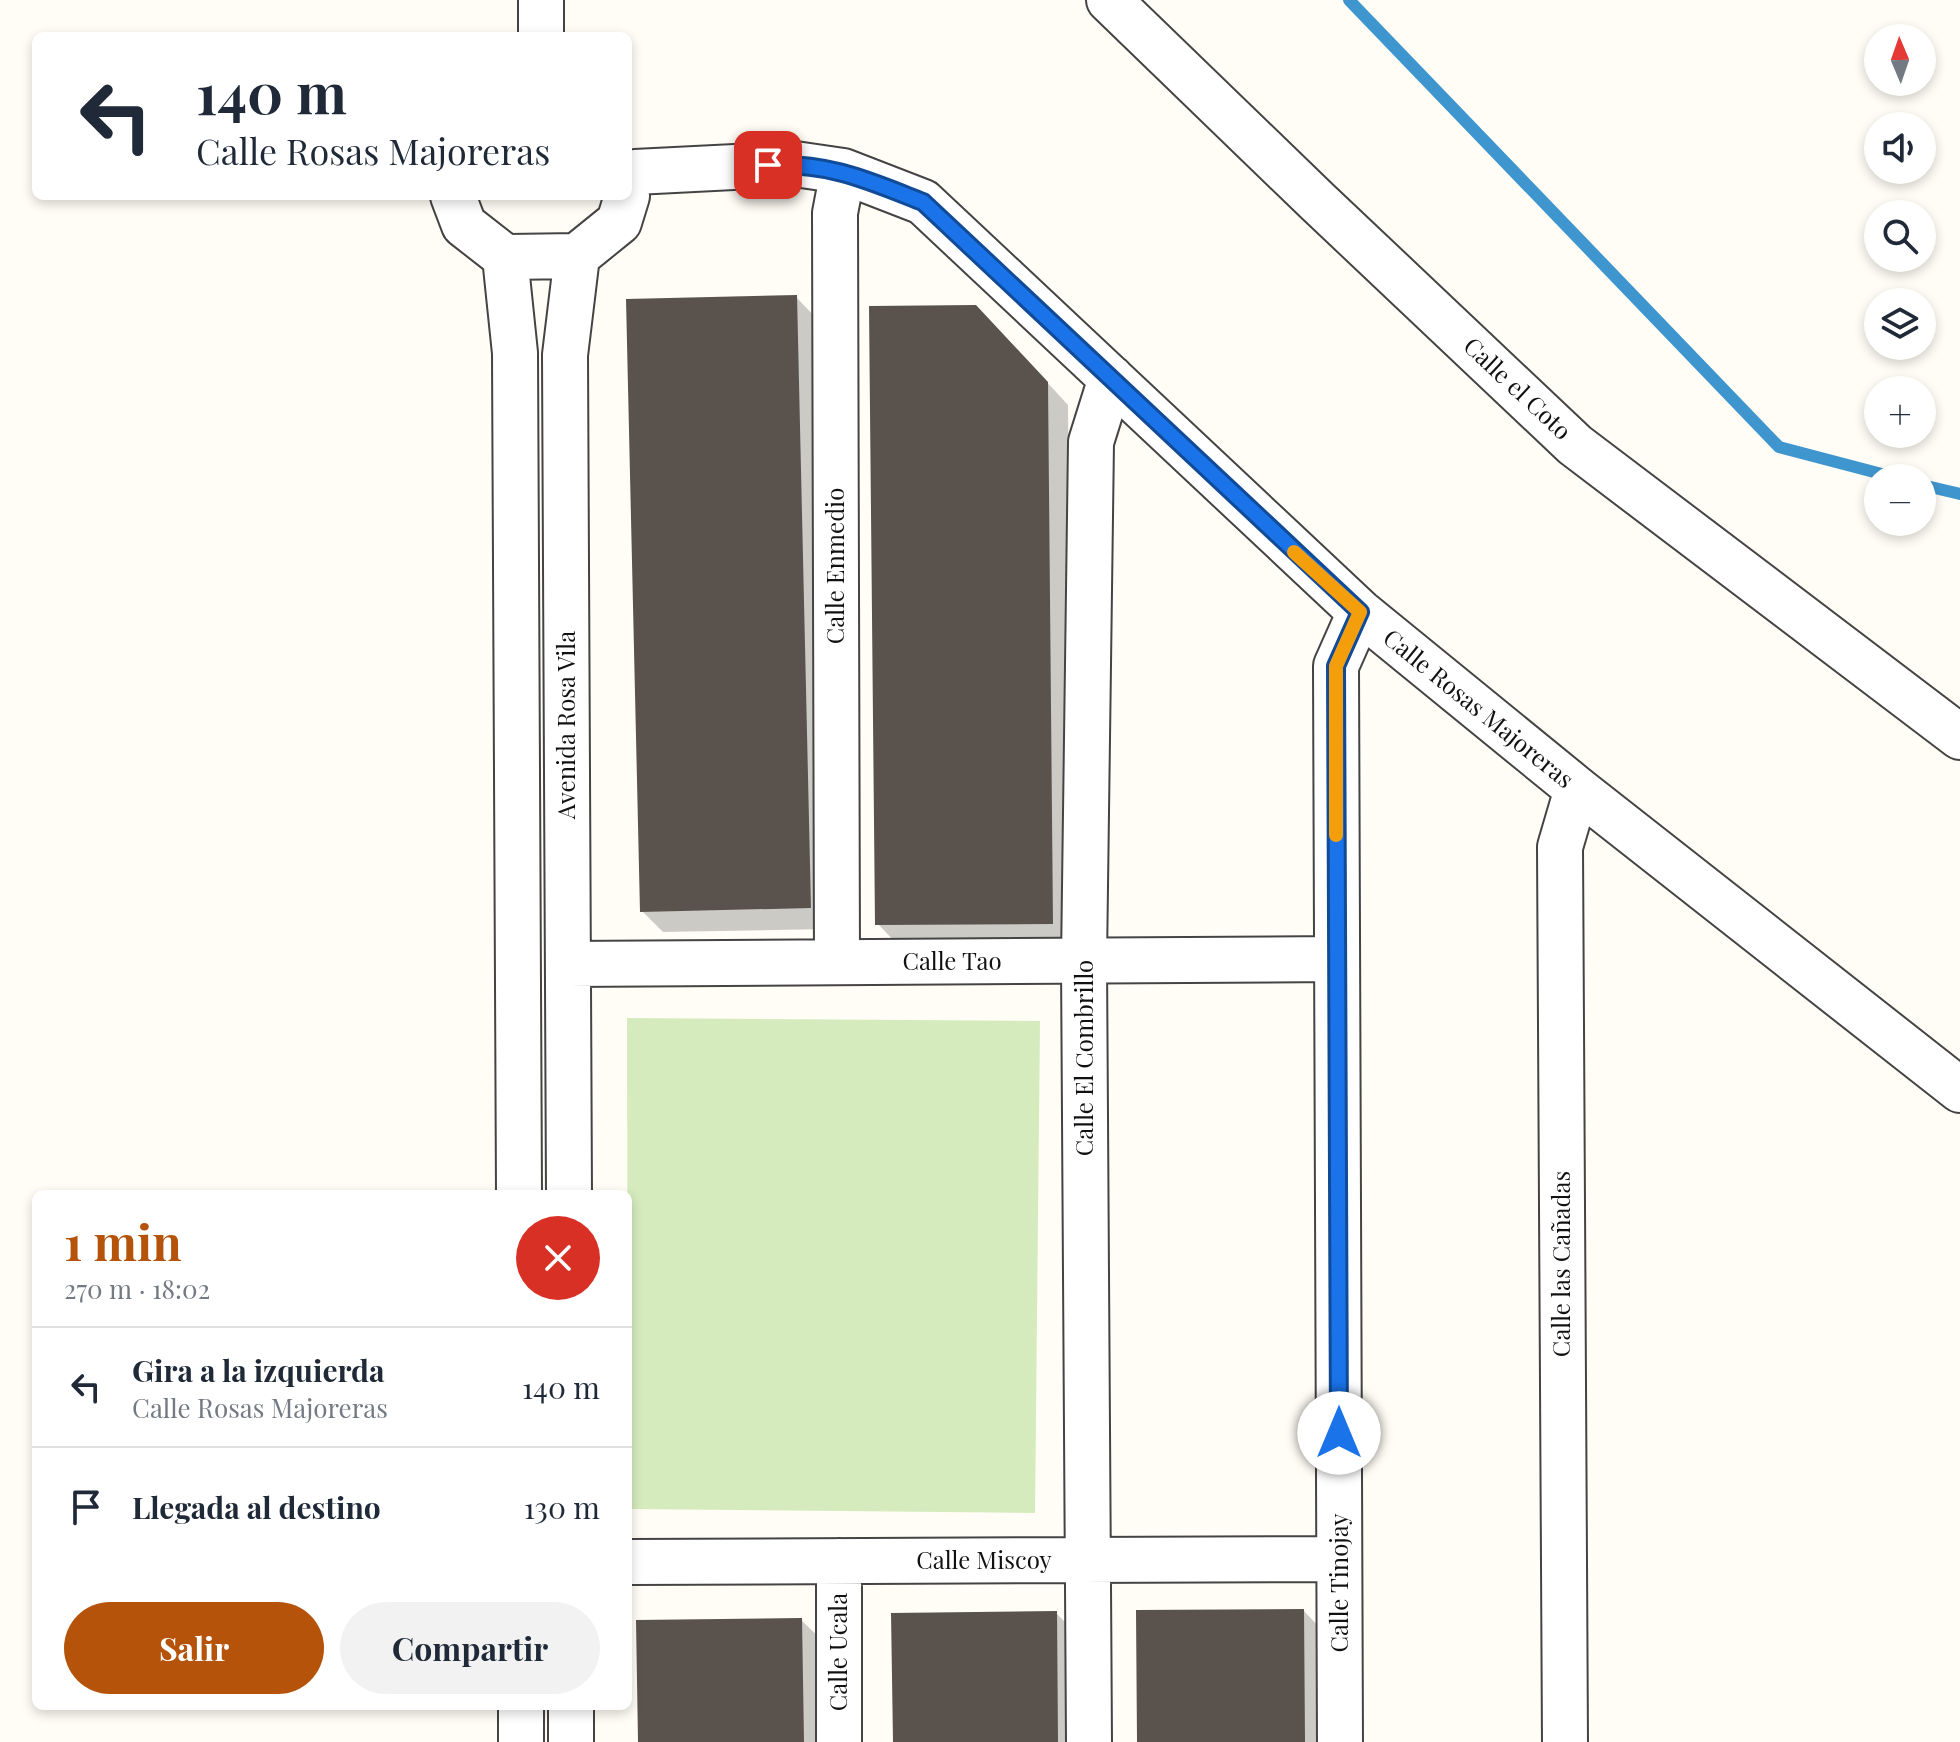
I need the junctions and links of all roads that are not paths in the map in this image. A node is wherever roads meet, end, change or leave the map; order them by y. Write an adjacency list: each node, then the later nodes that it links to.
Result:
1 (541, 0): 3 (street)
2 (1109, 0): 12 (street, Calle el Coto)
3 (541, 32)
4 (843, 171): 5 (street, Calle Rosas Majoreras); 10 (street, Calle Rosas Majoreras); 16 (street, Calle Enmedio)
5 (632, 176)
6 (455, 200): 9 (street)
7 (624, 200): 8 (street)
8 (577, 256): 9 (street); 17 (street, Avenida Rosa Vila)
9 (505, 257): 19 (street, Avenida Rosa Vila)
10 (1111, 378): 11 (street, Calle Rosas Majoreras); 15 (street, Calle El Combrillo)
11 (1360, 612): 13 (street, Calle Rosas Majoreras); 14 (street, Calle Tinojay)
12 (1960, 737)
13 (1577, 789): 18 (street, Calle Rosas Majoreras); 32 (street, Calle las Cañadas)
14 (1337, 959): 15 (street, Calle Tao); 21 (street, Calle Tinojay)
15 (1084, 961): 16 (street, Calle Tao); 22 (street, Calle El Combrillo)
16 (837, 962): 17 (street, Calle Tao)
17 (568, 964): 20 (street, Avenida Rosa Vila)
18 (1960, 1090)
19 (519, 1190)
20 (569, 1190)
21 (1339, 1559): 22 (street, Calle Miscoy); 31 (street, Calle Tinojay)
22 (1089, 1560): 23 (street, Calle Miscoy); 30 (street, Calle El Combrillo)
23 (839, 1561): 24 (street, Calle Miscoy); 29 (street, Calle Ucala)
24 (632, 1562)
25 (521, 1710): 27 (street)
26 (571, 1710): 28 (street)
27 (521, 1742)
28 (571, 1742)
29 (839, 1742)
30 (1089, 1742)
31 (1340, 1742)
32 (1565, 1742)

